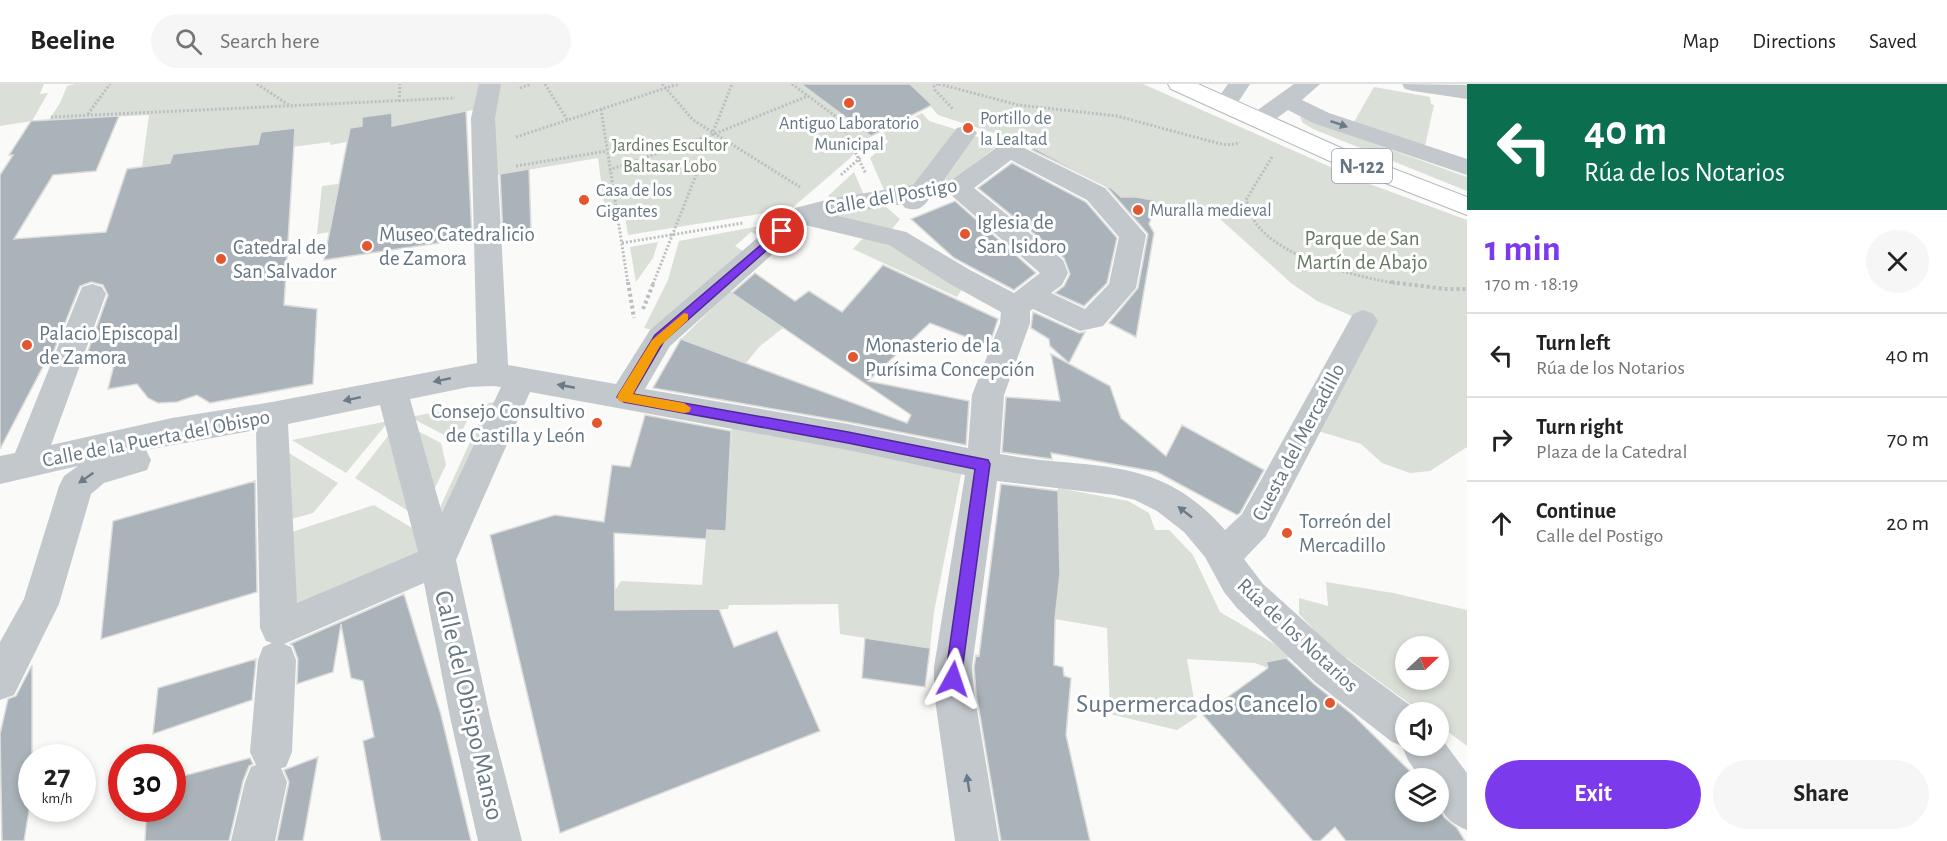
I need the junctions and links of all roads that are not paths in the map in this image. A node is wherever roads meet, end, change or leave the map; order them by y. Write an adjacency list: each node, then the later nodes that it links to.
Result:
1 (1179, 84): 8 (highway, N-122)
2 (1239, 84): 8 (street)
3 (1309, 84): 7 (street)
4 (1413, 84): 6 (street)
5 (488, 92): 20 (street)
6 (1467, 92)
7 (1285, 100): 9 (street); 11 (street, one-way to 11)
8 (1225, 105): 9 (highway, N-122)
9 (1259, 120): 14 (highway, N-122)
10 (960, 122): 13 (street)
11 (1467, 167)
12 (957, 187): 13 (street, Calle del Postigo); 18 (street); 18 (street, Calle del Postigo)
13 (920, 193): 15 (street, Calle del Postigo); 16 (street)
14 (1467, 207)
15 (800, 215): 16 (street); 21 (street, Calle del Postigo)
16 (897, 238): 18 (street)
17 (92, 294): 26 (street)
18 (1023, 301): 25 (street)
19 (1363, 321): 27 (street, Cuesta del Mercadillo)
20 (508, 384): 21 (street, Rúa de los Notarios, one-way to 20); 22 (street, Calle de la Puerta del Obispo, one-way to 22); 28 (street)
21 (636, 399): 25 (street, Rúa de los Notarios)
22 (396, 405): 23 (street, Calle de la Puerta del Obispo, one-way to 23); 28 (street, Calle del Obispo Manso)
23 (272, 415): 24 (street, Calle de la Puerta del Obispo); 29 (street)
24 (172, 431): 26 (street, Calle de la Puerta del Obispo); 30 (street, one-way to 30)
25 (983, 464): 27 (street, Rúa de los Notarios, one-way to 25); 38 (street, one-way to 25)
26 (13, 467)
27 (1223, 556): 31 (street, Rúa de los Notarios)
28 (439, 565): 29 (street); 37 (street, Calle del Obispo Manso)
29 (278, 641): 36 (street)
30 (0, 681)
31 (1395, 720)
32 (1429, 756): 35 (street)
33 (1443, 756): 34 (street)
34 (1467, 774)
35 (1467, 809)
36 (253, 841)
37 (500, 841)
38 (977, 841)

